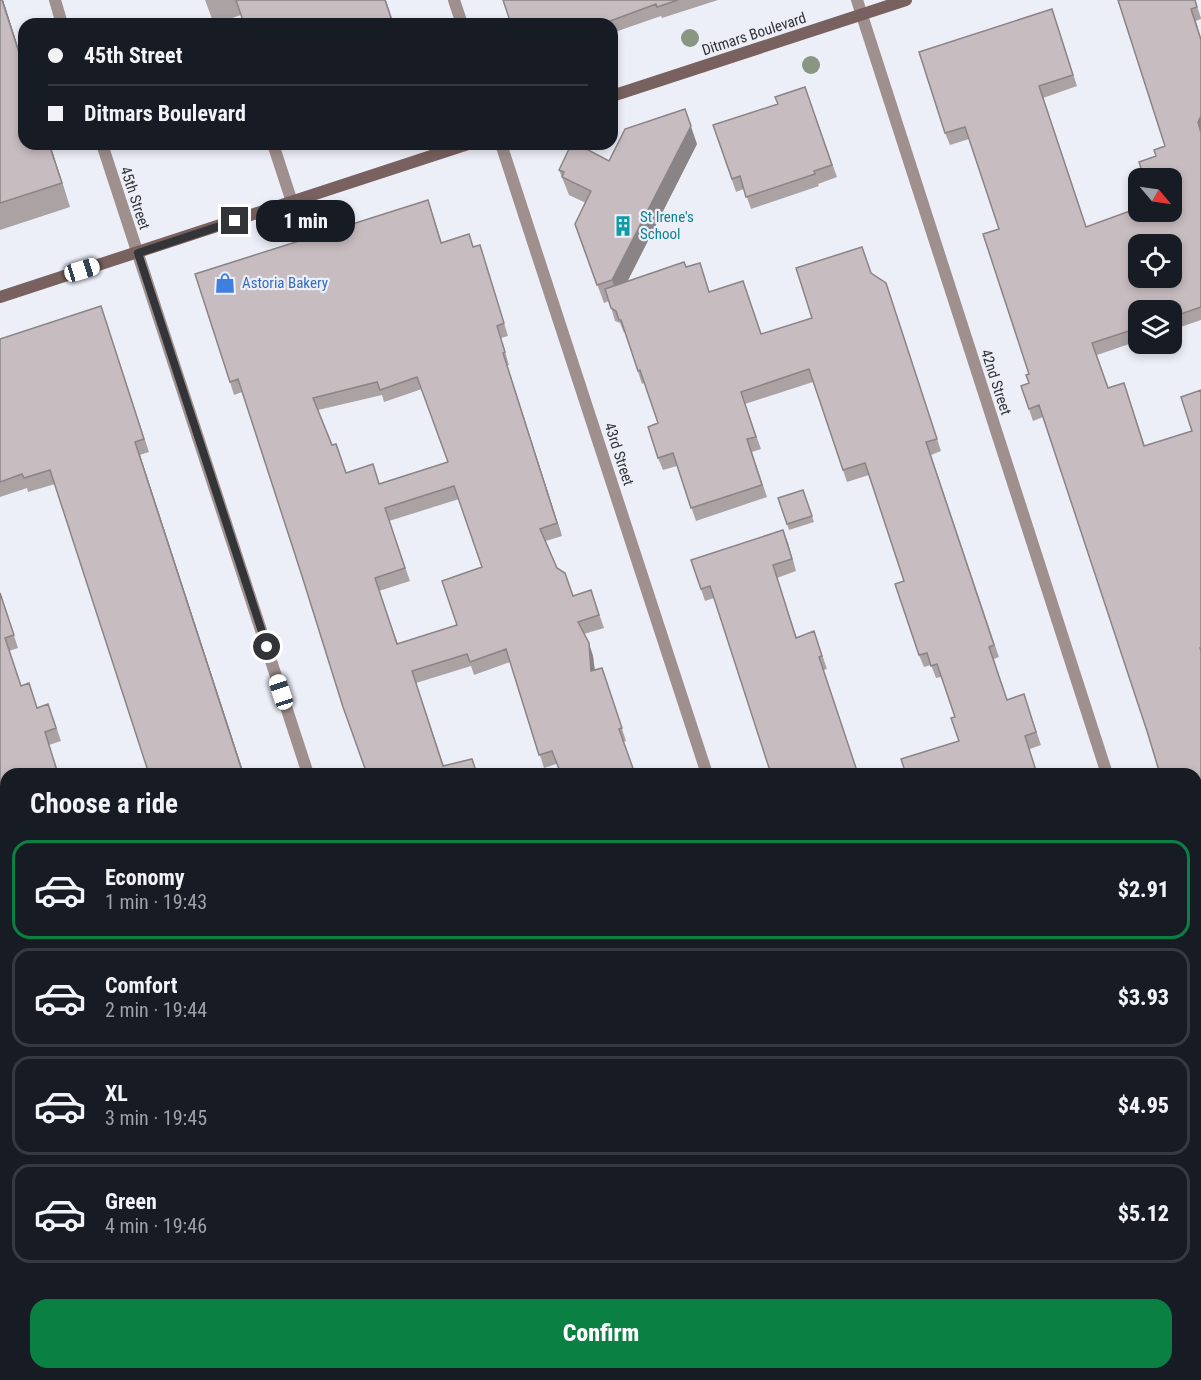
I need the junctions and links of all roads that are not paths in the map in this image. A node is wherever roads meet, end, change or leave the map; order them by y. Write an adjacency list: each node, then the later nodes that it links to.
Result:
1 (55, 0): 6 (street)
2 (454, 0): 7 (street)
3 (857, 0): 5 (street, 42nd Street)
4 (906, 0): 5 (street, Ditmars Boulevard)
5 (862, 15): 8 (street, Ditmars Boulevard); 18 (street, 42nd Street)
6 (60, 18)
7 (460, 18)
8 (618, 94)
9 (104, 150): 14 (street, 45th Street)
10 (275, 150): 13 (street)
11 (450, 150): 13 (street)
12 (503, 150): 17 (street, 43rd Street)
13 (292, 202): 14 (street)
14 (138, 253): 15 (street); 16 (street, 45th Street)
15 (0, 297)
16 (306, 768)
17 (705, 768)
18 (1105, 768)

